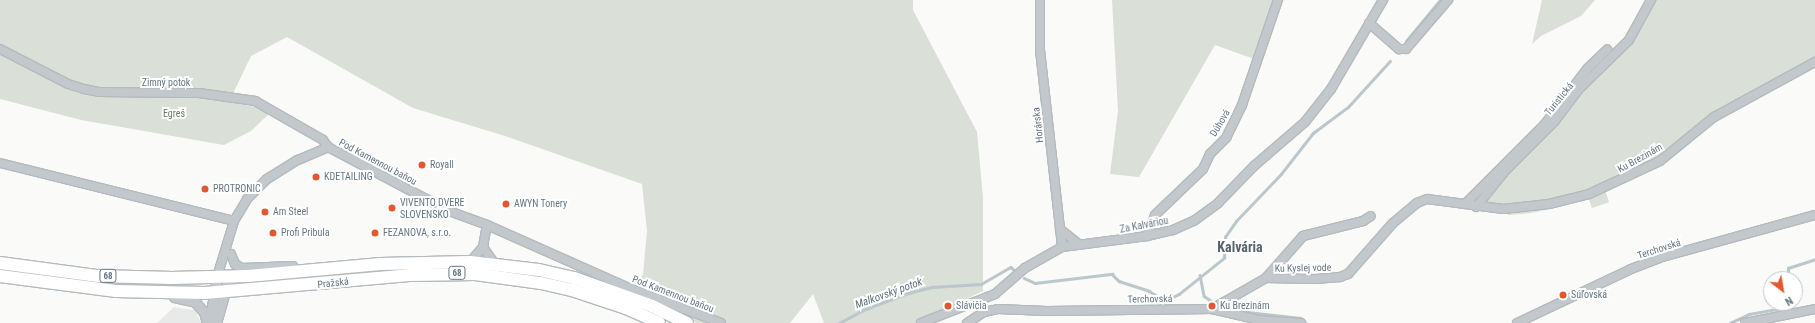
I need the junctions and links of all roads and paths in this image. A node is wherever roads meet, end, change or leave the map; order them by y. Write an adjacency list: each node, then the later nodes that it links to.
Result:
1 (1040, 0): 18 (street, Horárska)
2 (1278, 0): 20 (street, Dúhová)
3 (1383, 0): 6 (street, Za Kalváriou)
4 (1448, 0): 6 (street)
5 (1651, 0): 13 (street, Turistická)
6 (1369, 23): 20 (street, Za Kalváriou)
7 (0, 48): 10 (street, Zimný potok)
8 (1607, 50): 12 (street, Turistická)
9 (1815, 62): 13 (street, Ku Brezinám)
10 (328, 147): 16 (street, Pod Kamennou baňou); 17 (street, Pod Kamennou baňou)
11 (0, 163): 16 (street)
12 (1465, 204): 13 (street, Ku Kyslej vode); 31 (street, Ku Kyslej vode)
13 (1476, 206)
14 (1815, 215): 48 (street, Terchovská)
15 (1371, 216): 31 (street, Ku Kyslej vode)
16 (234, 220): 19 (street, Pod Kamennou baňou)
17 (487, 225): 22 (street); 44 (street, Pod Kamennou baňou)
18 (1060, 229): 21 (street); 23 (street, Horárska)
19 (230, 233): 24 (street, Pod Kamennou baňou); 30 (street, Pod Kamennou baňou)
20 (1147, 236): 23 (street, Za Kalváriou)
21 (1077, 243)
22 (484, 247): 25 (street); 27 (street)
23 (1062, 247): 35 (street, Za Kalváriou)
24 (231, 254): 28 (street, Pražská); 30 (street, Pod Kamennou baňou)
25 (470, 262): 27 (main road, Pražská / 68); 28 (main road, Pražská / 68)
26 (0, 263): 30 (main road, Pražská / 68)
27 (495, 264): 43 (main road, Pražská / 68)
28 (332, 268): 30 (main road, Pražská / 68)
29 (0, 276): 33 (main road, Pražská / 68)
30 (223, 277): 34 (street)
31 (1266, 278): 36 (street, Ku Kyslej vode)
32 (248, 290): 34 (main road, Pražská / 68); 37 (street); 42 (main road, Pražská / 68)
33 (148, 293): 34 (main road, Pražská / 68); 40 (street)
34 (221, 293): 37 (street); 40 (street)
35 (995, 294): 38 (street); 45 (street, Za Kalváriou)
36 (1217, 305): 38 (street, Terchovská); 47 (street, Terchovská)
37 (223, 306): 41 (street)
38 (998, 308): 46 (street, Terchovská)
39 (1815, 309): 49 (street)
40 (208, 323)
41 (216, 323)
42 (659, 323)
43 (687, 323)
44 (721, 323)
45 (921, 323)
46 (967, 323)
47 (1301, 323)
48 (1517, 323)
49 (1745, 323)

